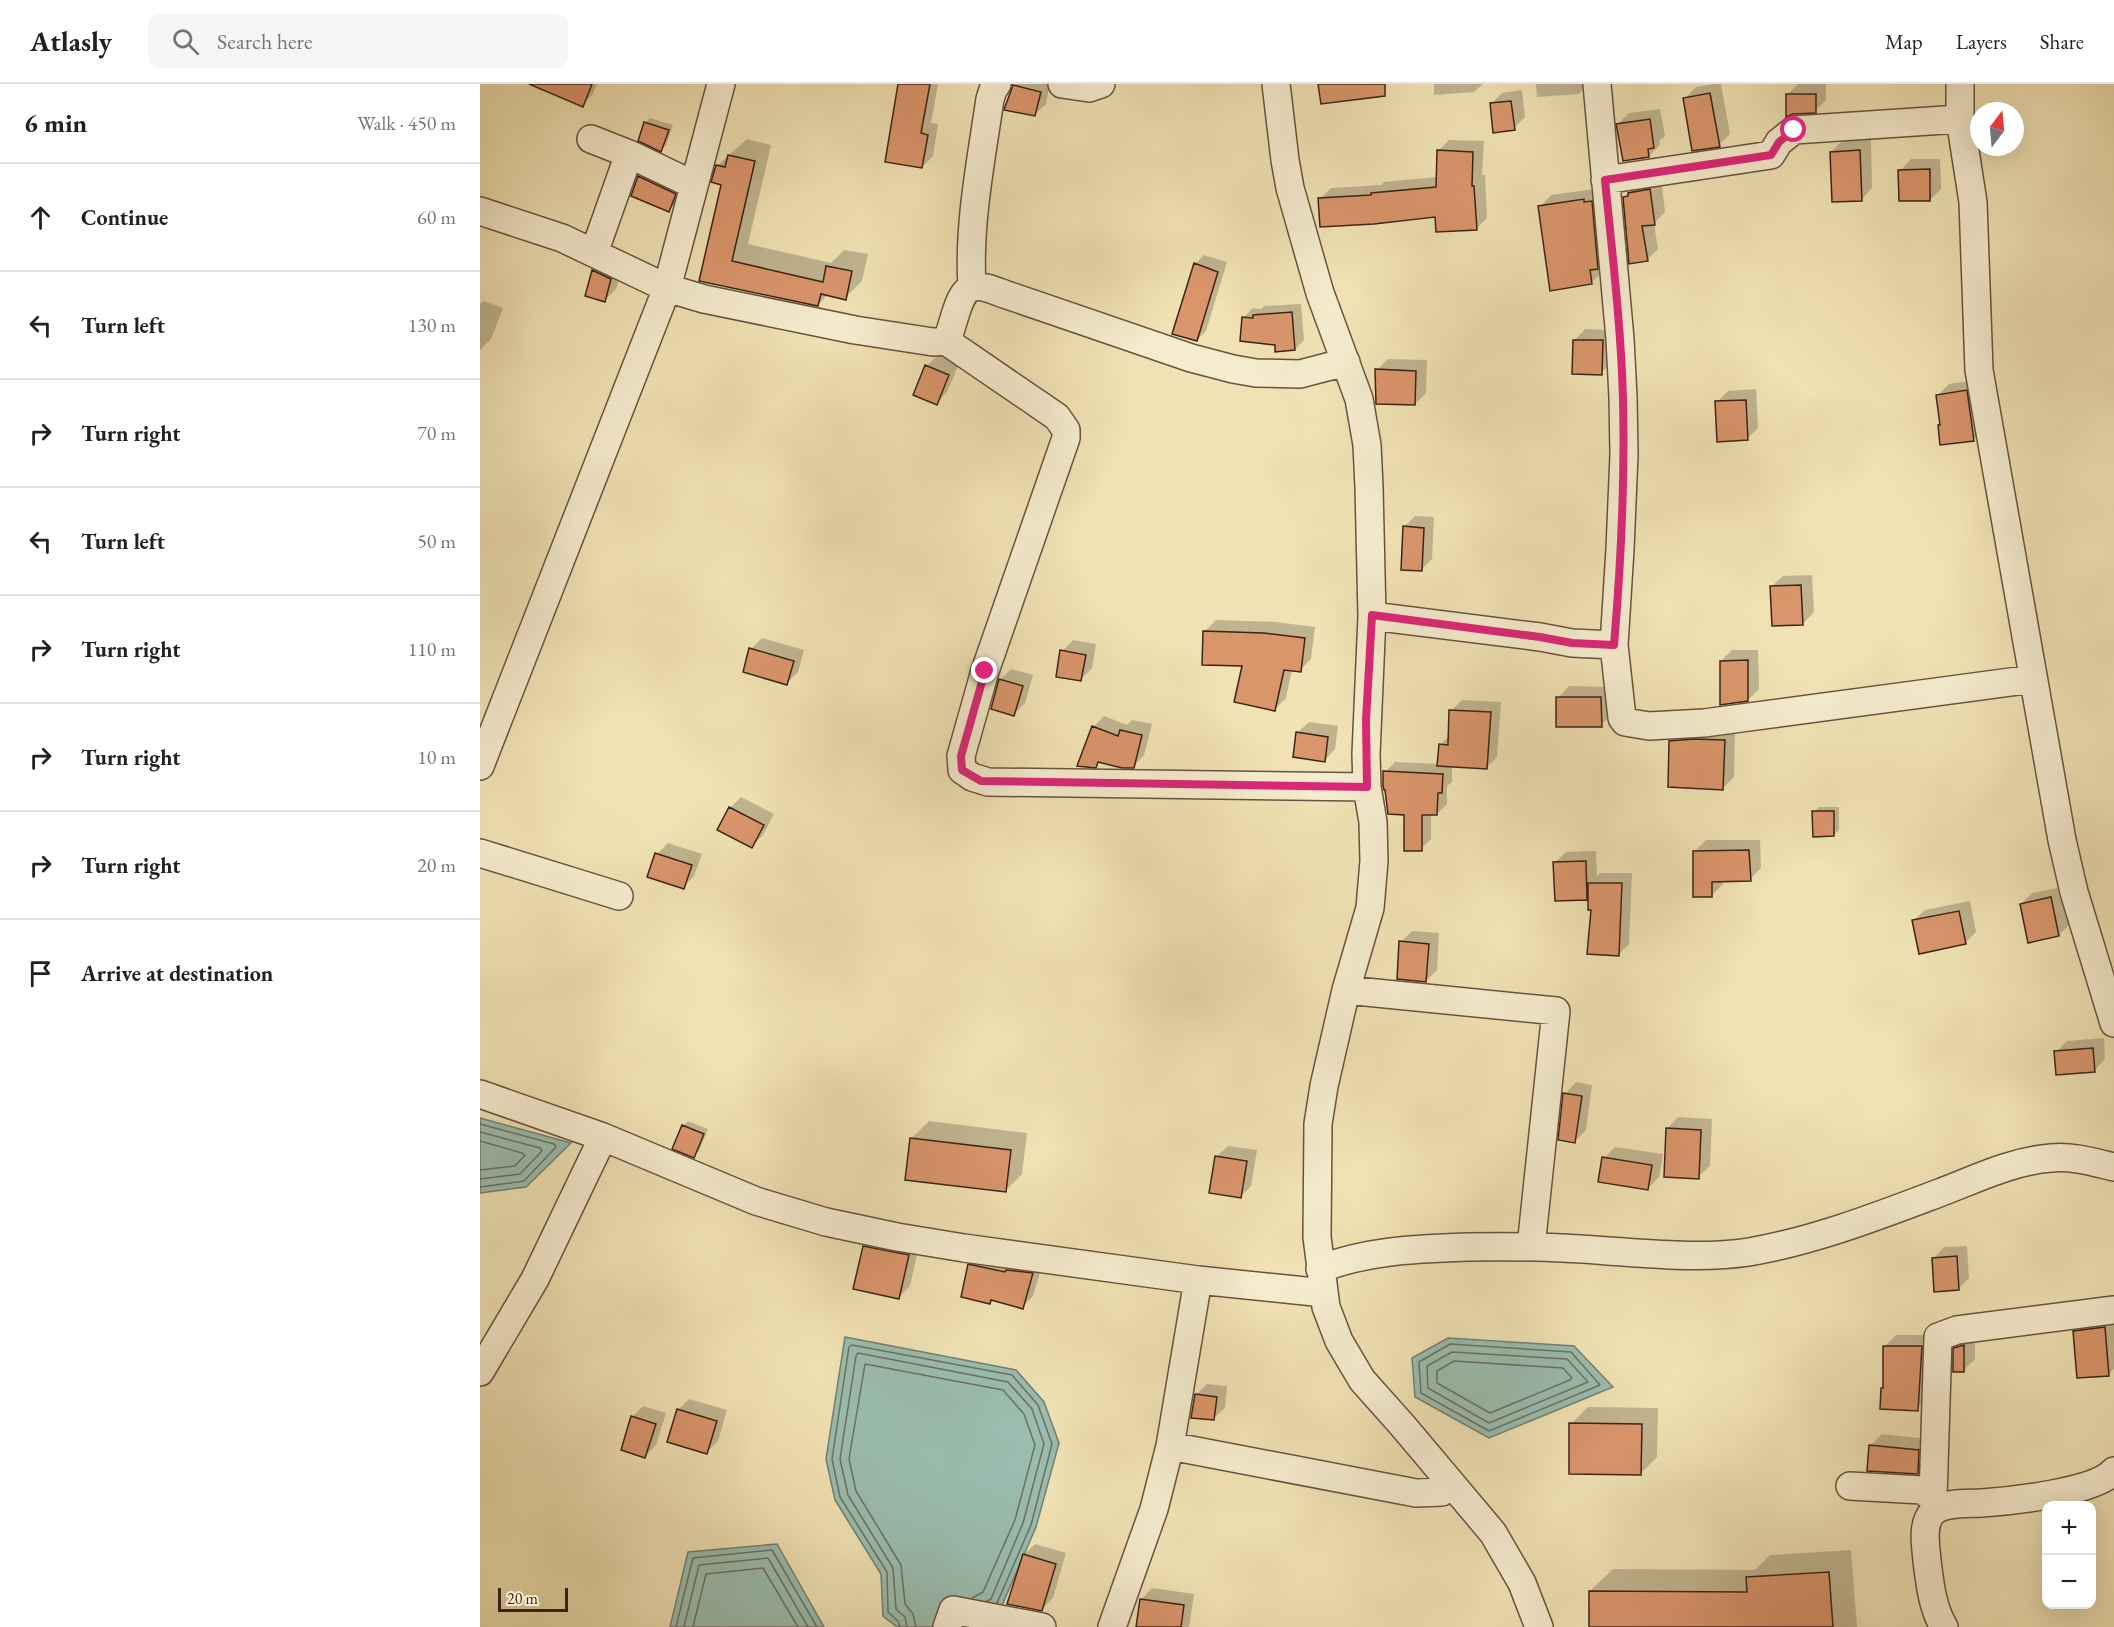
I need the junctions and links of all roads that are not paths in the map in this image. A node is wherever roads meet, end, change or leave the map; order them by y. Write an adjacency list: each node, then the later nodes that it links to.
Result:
1 (721, 84): 12 (street)
2 (1062, 84): 3 (street)
3 (1101, 84)
4 (1276, 84): 18 (street)
5 (1597, 84): 11 (street)
6 (1960, 84): 8 (street)
7 (991, 86): 15 (street)
8 (1960, 119): 11 (street); 21 (street)
9 (591, 139): 10 (street)
10 (629, 154): 12 (street); 14 (street)
11 (1605, 180): 20 (street)
12 (694, 185): 16 (street)
13 (480, 211): 14 (street)
14 (594, 253): 16 (street)
15 (972, 287): 17 (street); 18 (street)
16 (667, 288): 17 (street); 22 (street)
17 (946, 341): 23 (street)
18 (1346, 362): 19 (street)
19 (1372, 615): 20 (street); 23 (street)
20 (1614, 645): 21 (street)
21 (2033, 679): 27 (street)
22 (480, 766)
23 (1367, 787): 26 (street)
24 (480, 853): 25 (street)
25 (620, 896)
26 (1346, 990): 31 (street); 33 (street)
27 (2114, 1023)
28 (480, 1094): 29 (street)
29 (603, 1137): 32 (street); 35 (street)
30 (2114, 1167): 31 (street)
31 (1531, 1246): 33 (street)
32 (1198, 1280): 33 (street); 36 (street)
33 (1322, 1281): 39 (street)
34 (2114, 1310): 41 (street)
35 (480, 1372)
36 (1170, 1446): 39 (street); 44 (street)
37 (1925, 1447): 41 (street)
38 (2114, 1471): 41 (street)
39 (1452, 1484): 45 (street)
40 (1850, 1486): 41 (street)
41 (1933, 1498): 46 (street)
42 (947, 1627): 43 (street)
43 (1042, 1627)
44 (1112, 1627)
45 (1539, 1627)
46 (1944, 1627)

